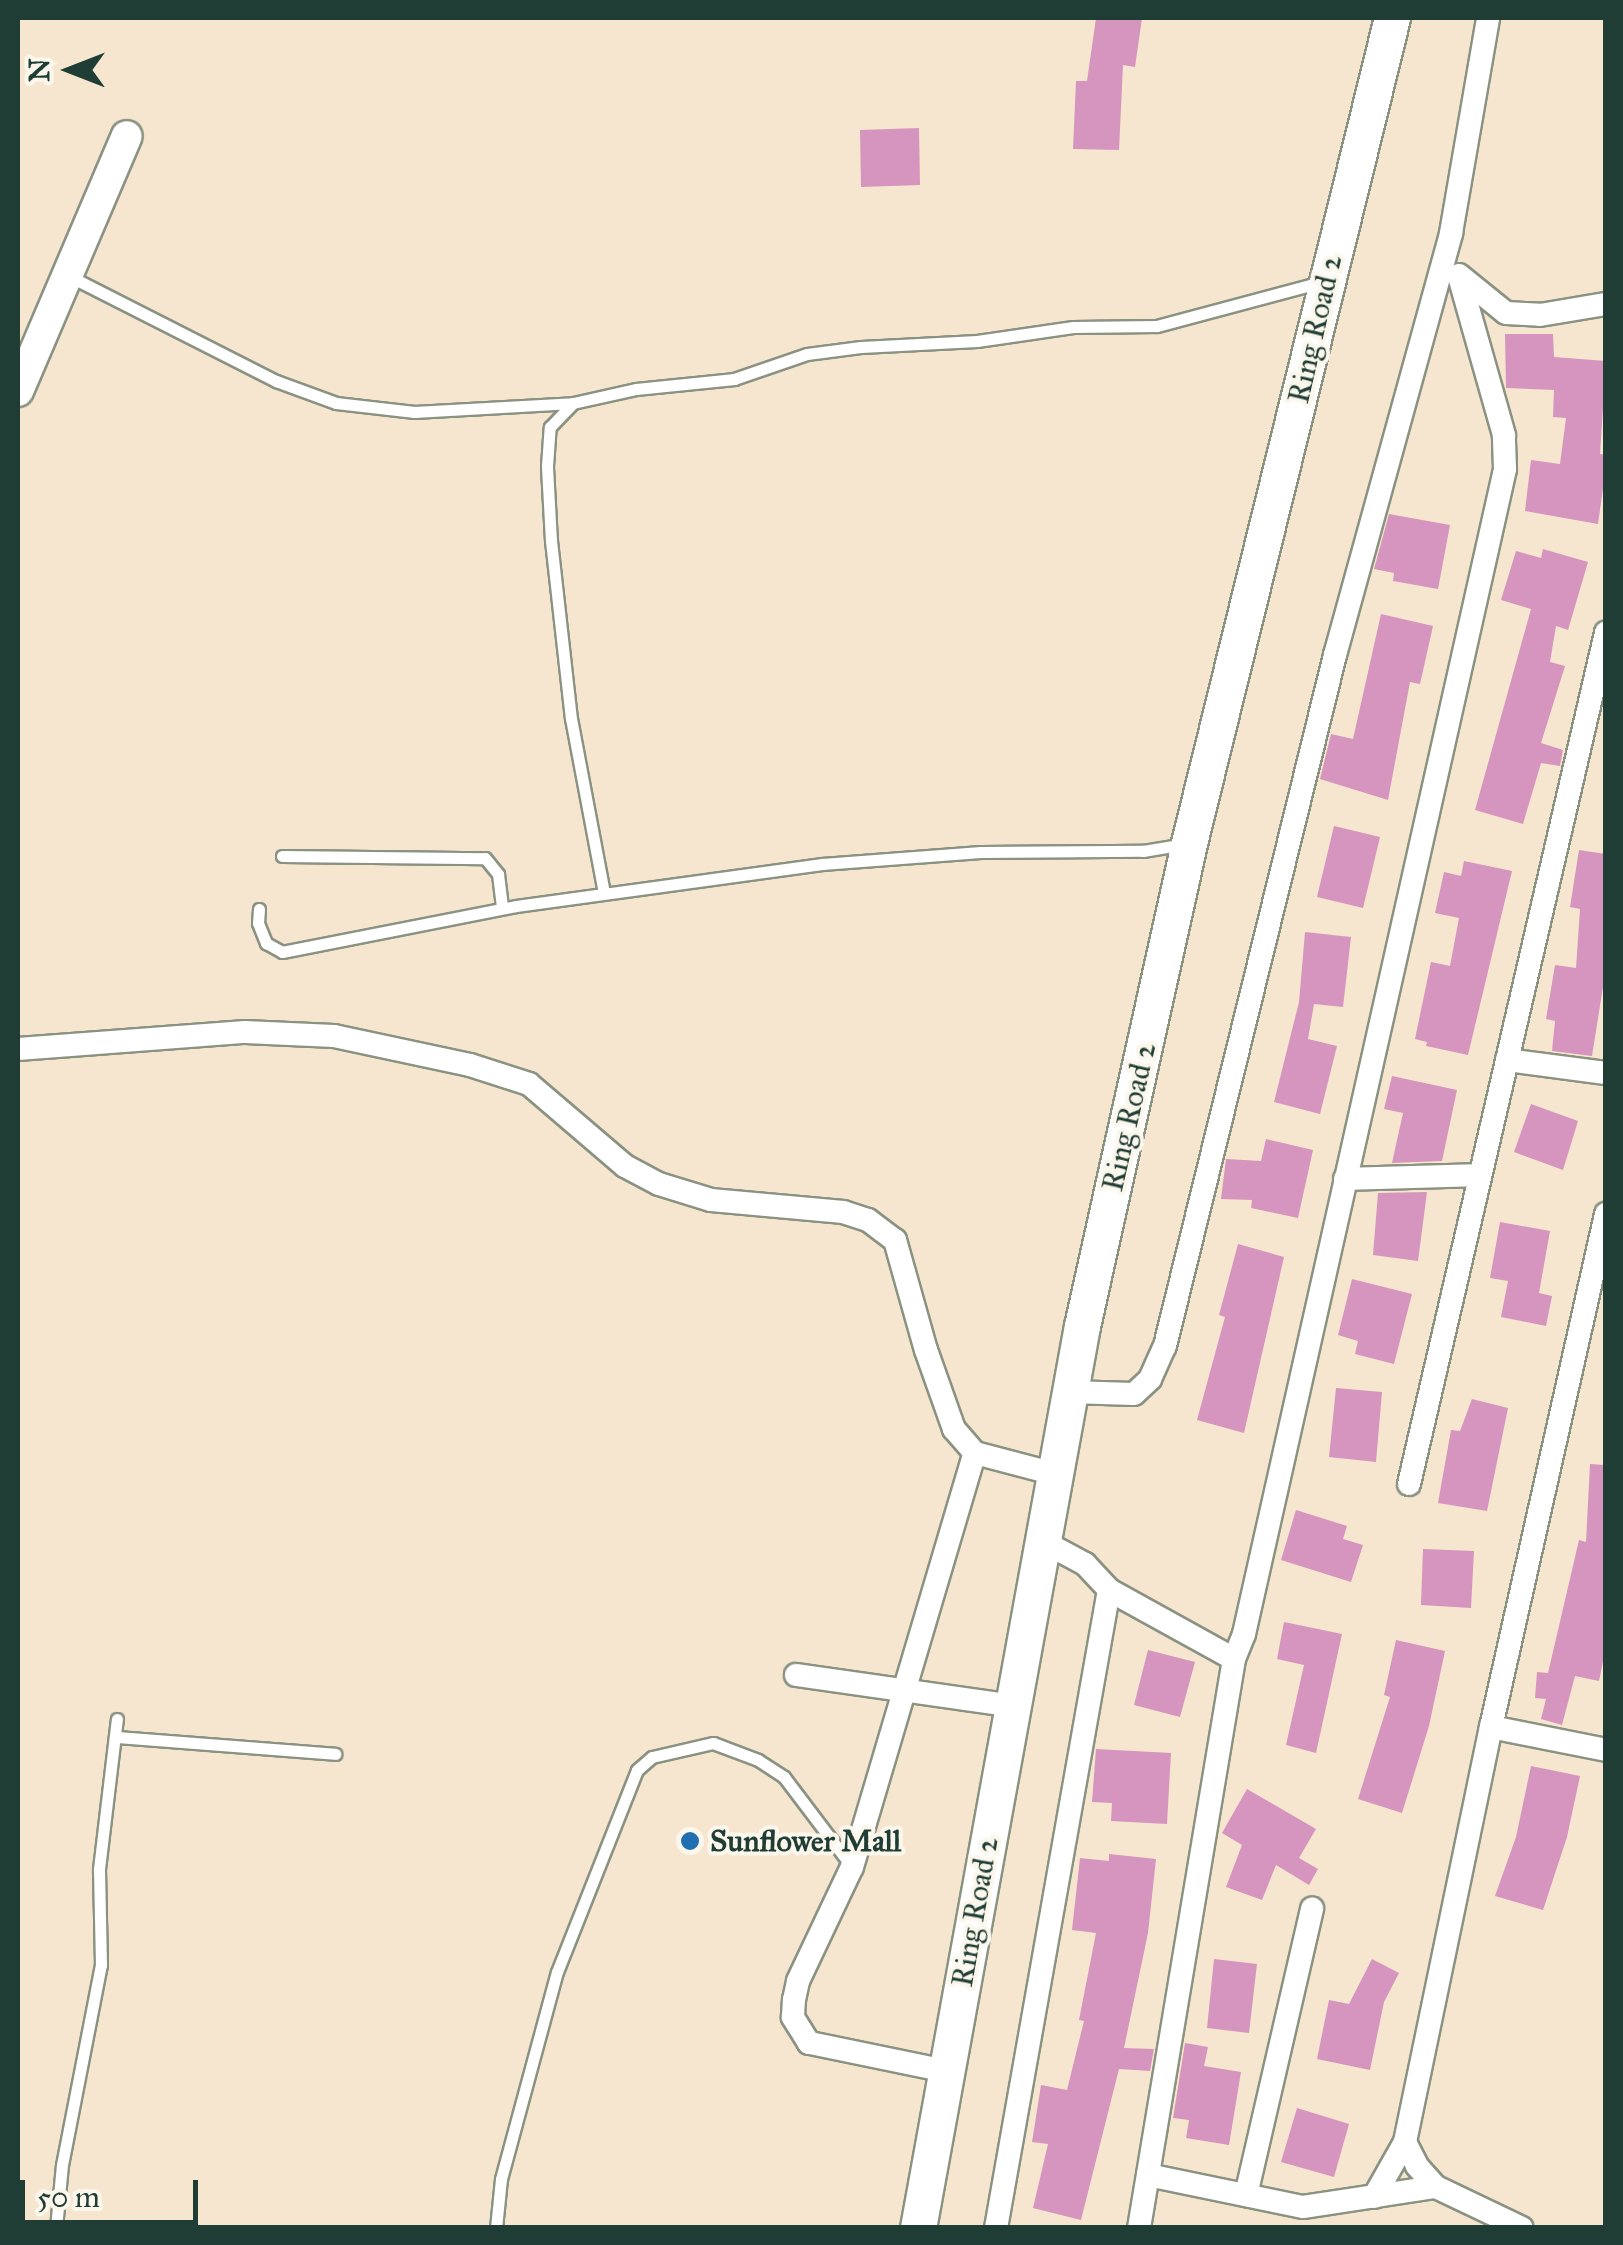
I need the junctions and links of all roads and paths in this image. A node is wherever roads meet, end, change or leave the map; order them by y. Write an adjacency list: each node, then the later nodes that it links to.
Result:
1 (1392, 18): 7 (main road, Ring Road 2)
2 (1488, 18): 4 (street)
3 (127, 136): 5 (street)
4 (1451, 232): 6 (street); 23 (street)
5 (68, 275): 9 (street); 10 (lane)
6 (1459, 276): 8 (street); 21 (street)
7 (1325, 282): 10 (lane); 12 (main road, Ring Road 2)
8 (1606, 304)
9 (18, 391)
10 (573, 402): 14 (lane)
11 (1606, 633): 18 (street)
12 (1190, 843): 14 (lane); 23 (main road, Ring Road 2)
13 (282, 856): 15 (lane)
14 (604, 893): 15 (lane)
15 (502, 908): 16 (lane)
16 (259, 909)
17 (18, 1049): 24 (street)
18 (1507, 1060): 19 (street); 20 (street)
19 (1606, 1073)
20 (1480, 1176): 21 (street); 26 (street)
21 (1346, 1179): 29 (street)
22 (1606, 1214): 34 (street)
23 (1069, 1392): 25 (main road, Ring Road 2)
24 (975, 1453): 25 (street); 31 (street)
25 (1055, 1474): 27 (main road, Ring Road 2)
26 (1409, 1484)
27 (1044, 1542): 28 (street); 32 (main road, Ring Road 2)
28 (1109, 1590): 29 (street); 49 (street)
29 (1234, 1659): 42 (street)
30 (796, 1676): 31 (street)
31 (905, 1689): 32 (street); 38 (street)
32 (1013, 1706): 40 (main road, Ring Road 2)
33 (118, 1719): 35 (lane)
34 (1491, 1727): 36 (street); 41 (street)
35 (116, 1736): 37 (lane); 46 (lane)
36 (1606, 1750)
37 (335, 1754)
38 (852, 1867): 40 (street); 47 (lane)
39 (1312, 1908): 44 (street)
40 (946, 2071): 48 (main road, Ring Road 2)
41 (1405, 2142): 43 (street); 45 (street)
42 (1148, 2175): 44 (street); 50 (street)
43 (1436, 2187): 45 (street); 51 (street)
44 (1246, 2195): 45 (street)
45 (1374, 2198)
46 (56, 2228)
47 (496, 2228)
48 (918, 2228)
49 (996, 2228)
50 (1139, 2228)
51 (1522, 2228)

